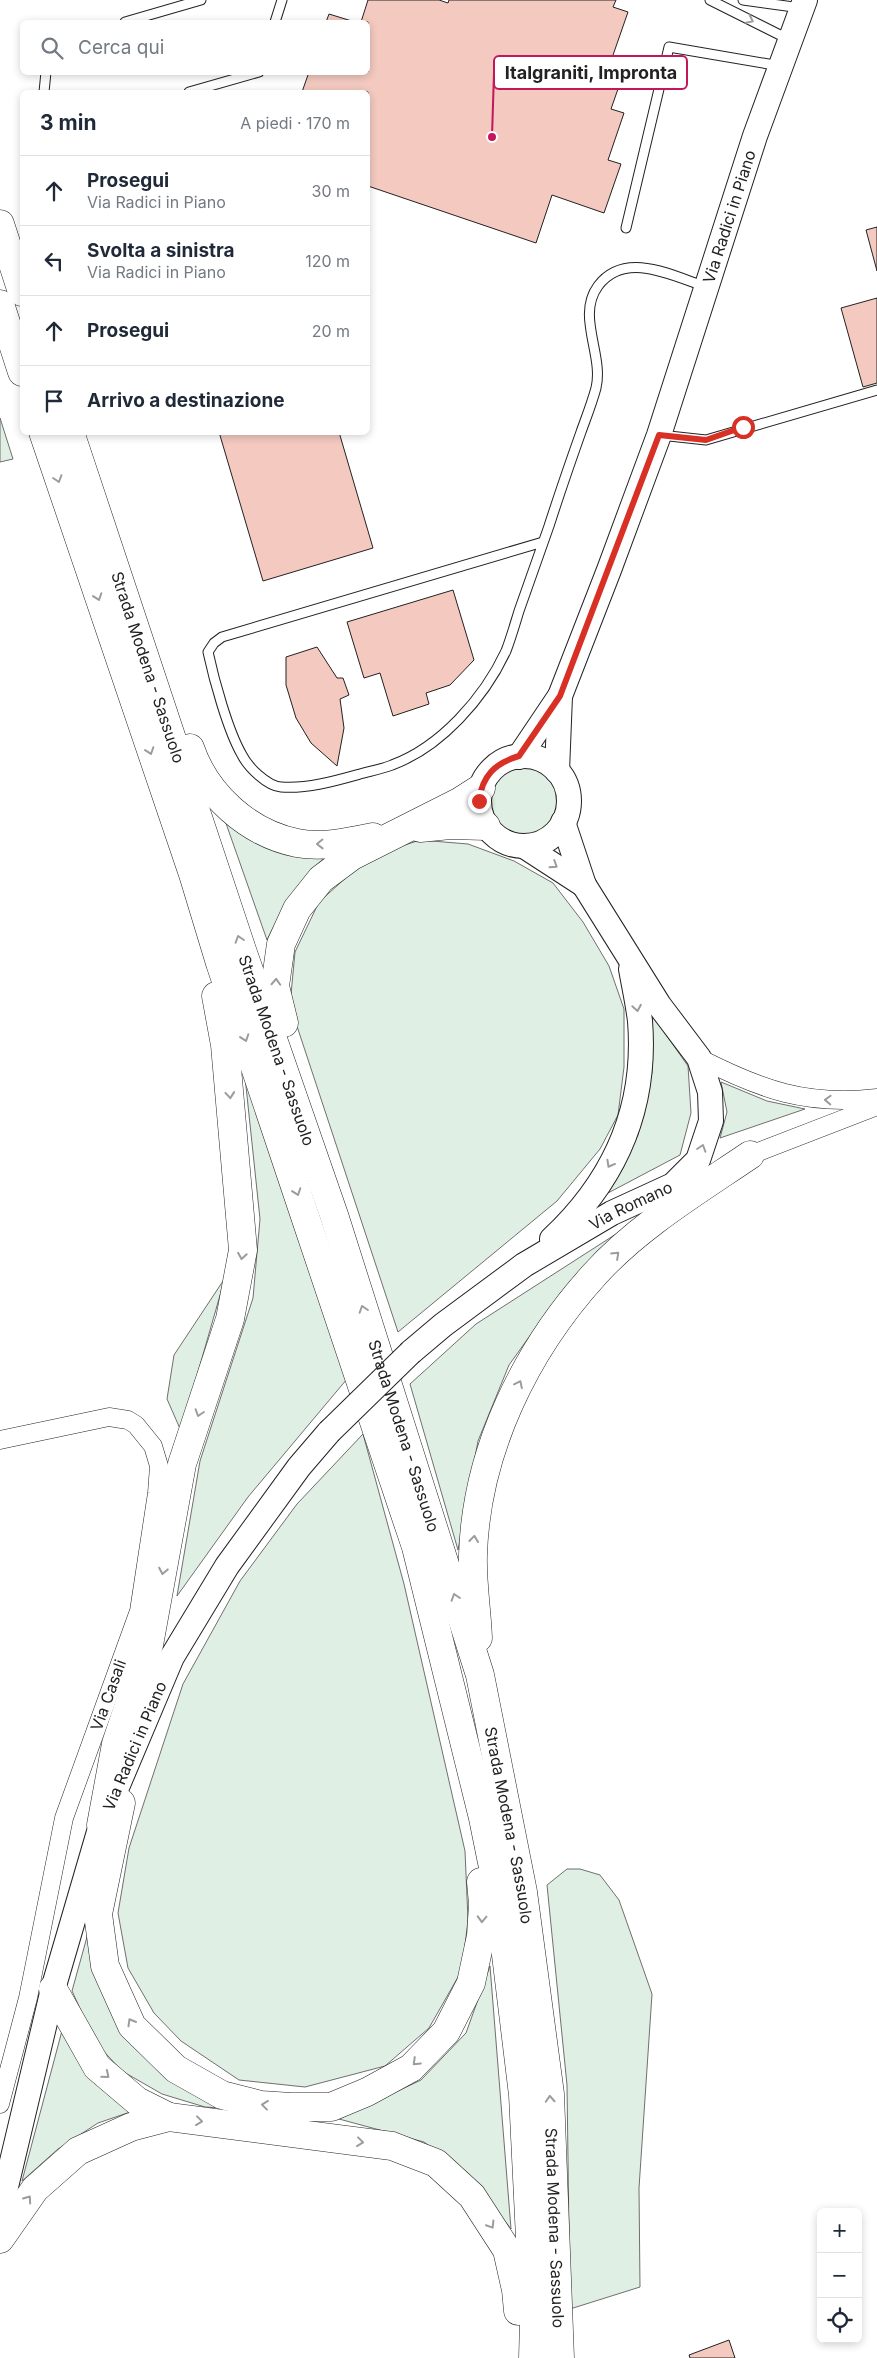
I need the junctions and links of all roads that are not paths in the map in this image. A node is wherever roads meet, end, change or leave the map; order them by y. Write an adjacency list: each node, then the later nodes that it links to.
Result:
1 (201, 0): 6 (lane)
2 (282, 0): 7 (lane)
3 (710, 0): 8 (lane, one-way to 8)
4 (743, 0): 5 (lane)
5 (803, 4): 8 (street, Via Radici in Piano)
6 (132, 20)
7 (276, 20)
8 (790, 40): 9 (street, Via Radici in Piano)
9 (780, 66): 15 (lane); 17 (street, Via Radici in Piano)
10 (46, 75): 12 (lane)
11 (248, 75): 13 (lane)
12 (44, 90)
13 (196, 90)
14 (0, 224): 16 (highway)
15 (626, 228)
16 (20, 286)
17 (706, 287): 23 (street, Via Radici in Piano); 24 (lane)
18 (0, 304): 19 (highway)
19 (20, 366)
20 (877, 390): 23 (lane)
21 (44, 435): 25 (highway, one-way to 25)
22 (71, 435): 25 (highway)
23 (659, 435): 27 (street, Via Radici in Piano)
24 (543, 542): 24 (lane)
25 (94, 547): 26 (highway, Strada Modena - Sassuolo); 35 (highway, Strada Modena - Sassuolo, one-way to 35)
26 (118, 573): 33 (highway, one-way to 26); 43 (highway, Strada Modena - Sassuolo, one-way to 26)
27 (560, 696): 28 (street, Via Radici in Piano); 29 (street, Via Radici in Piano)
28 (519, 756): 29 (street); 30 (street)
29 (557, 771): 31 (street)
30 (480, 788): 32 (street); 33 (highway)
31 (563, 822): 34 (street); 36 (street)
32 (486, 826): 33 (highway); 34 (street)
33 (403, 830): 43 (highway, one-way to 33)
34 (524, 846): 36 (street, one-way to 36)
35 (192, 874): 49 (highway, Strada Modena - Sassuolo, one-way to 49); 50 (highway, one-way to 50)
36 (584, 885): 37 (street)
37 (629, 960): 38 (street); 44 (street, one-way to 44)
38 (699, 1058): 39 (street, one-way to 38); 42 (street, one-way to 38)
39 (877, 1098)
40 (877, 1106): 41 (street, Via Romano)
41 (750, 1155): 42 (street, Via Romano); 47 (highway, one-way to 41)
42 (673, 1185): 44 (street, Via Romano)
43 (334, 1215): 47 (highway, Strada Modena - Sassuolo, one-way to 43)
44 (524, 1265): 45 (street, Via Romano)
45 (411, 1352): 48 (street, Via Radici in Piano, bridge)
46 (0, 1440): 52 (street, Via Casali)
47 (480, 1675): 58 (highway, Strada Modena - Sassuolo, one-way to 47)
48 (133, 1750): 49 (highway, one-way to 48); 50 (street, Via Radici in Piano)
49 (482, 1818): 57 (highway, Strada Modena - Sassuolo)
50 (102, 1824): 51 (street, Via Radici in Piano)
51 (54, 1989): 53 (highway, one-way to 53); 54 (street, Via Radici in Piano)
52 (0, 2104)
53 (169, 2116): 55 (highway, one-way to 53); 56 (highway, one-way to 56)
54 (0, 2212)
55 (0, 2239)
56 (524, 2358)
57 (533, 2358)
58 (560, 2358)

